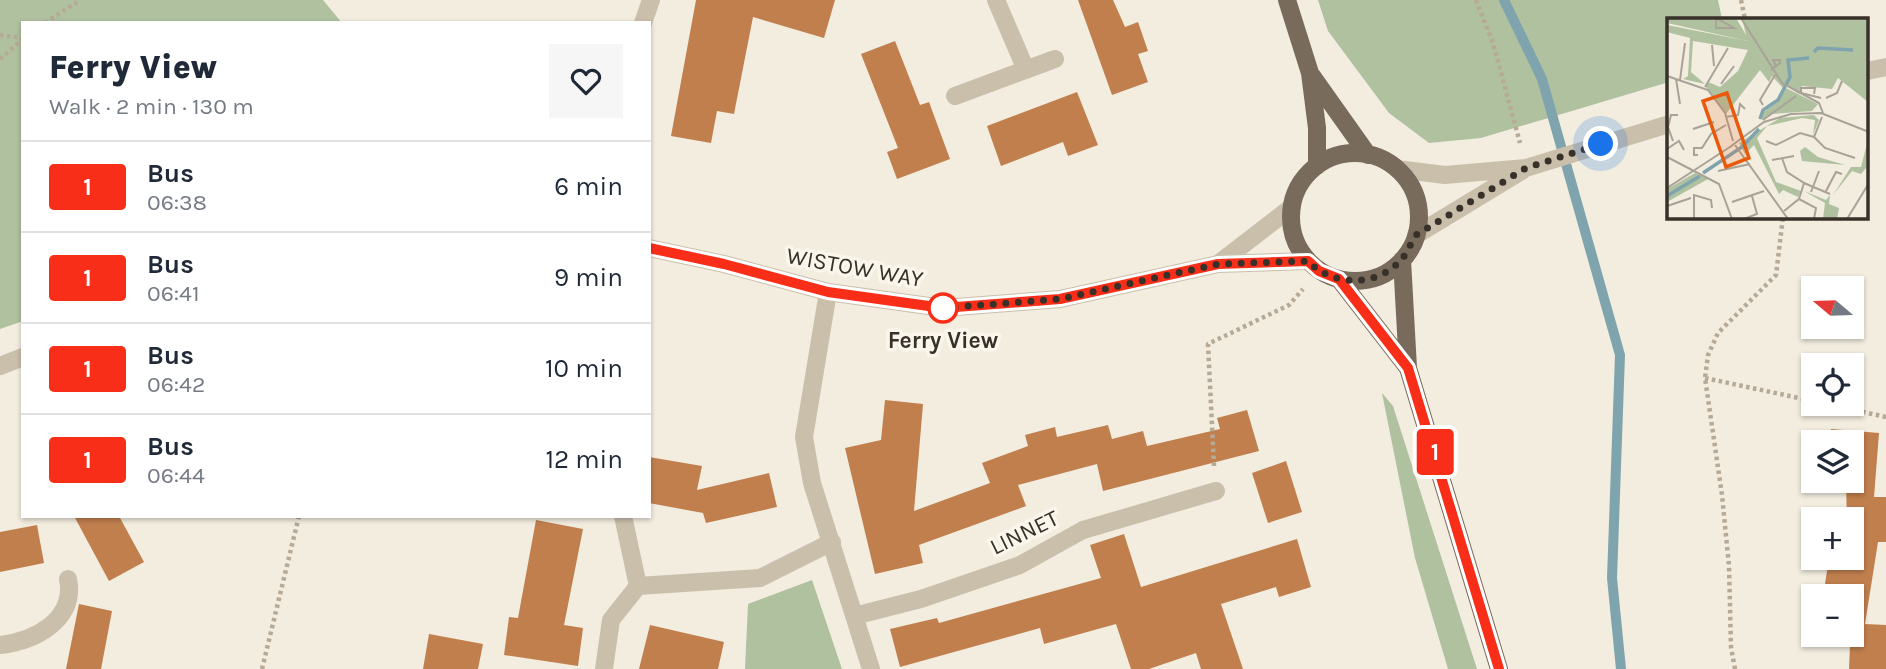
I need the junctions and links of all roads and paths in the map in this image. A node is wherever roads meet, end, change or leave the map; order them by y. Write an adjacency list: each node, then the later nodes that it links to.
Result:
1 (80, 0): 8 (path)
2 (651, 0): 9 (street)
3 (996, 0): 16 (street)
4 (1287, 0): 18 (main road)
5 (1476, 0): 23 (path)
6 (1741, 0): 7 (path)
7 (1745, 18)
8 (48, 21)
9 (644, 21)
10 (0, 35): 11 (path)
11 (21, 39)
12 (21, 41): 13 (path)
13 (0, 59)
14 (1055, 59): 16 (street)
15 (1886, 67): 17 (street)
16 (1026, 70): 19 (street)
17 (1868, 71)
18 (1310, 73): 21 (main road); 22 (main road)
19 (955, 96)
20 (1667, 125): 23 (street)
21 (1368, 155): 22 (main road); 24 (main road)
22 (1317, 166): 25 (main road)
23 (1526, 168): 24 (street); 27 (street)
24 (1397, 169): 27 (main road)
25 (1292, 206): 30 (street, WISTOW WAY); 31 (main road)
26 (1783, 219): 37 (path)
27 (1416, 235): 29 (main road)
28 (651, 248): 33 (street, WISTOW WAY)
29 (1402, 260): 32 (main road); 36 (main road)
30 (1218, 264): 31 (street, WISTOW WAY); 33 (street, WISTOW WAY)
31 (1314, 266): 32 (main road); 41 (path)
32 (1339, 279): 36 (main road)
33 (828, 292): 44 (street)
34 (21, 359): 35 (street)
35 (0, 366)
36 (1408, 368): 52 (main road)
37 (1705, 378): 38 (path); 53 (path)
38 (1801, 398)
39 (1864, 411): 40 (path)
40 (1886, 416)
41 (1216, 491): 47 (street, LINNET)
42 (299, 518): 49 (path)
43 (623, 518): 46 (street)
44 (832, 542): 46 (street); 47 (street)
45 (68, 579): 48 (street)
46 (638, 586): 50 (street)
47 (854, 616): 51 (street)
48 (0, 645)
49 (262, 669)
50 (604, 669)
51 (871, 669)
52 (1499, 669)
53 (1735, 669)

